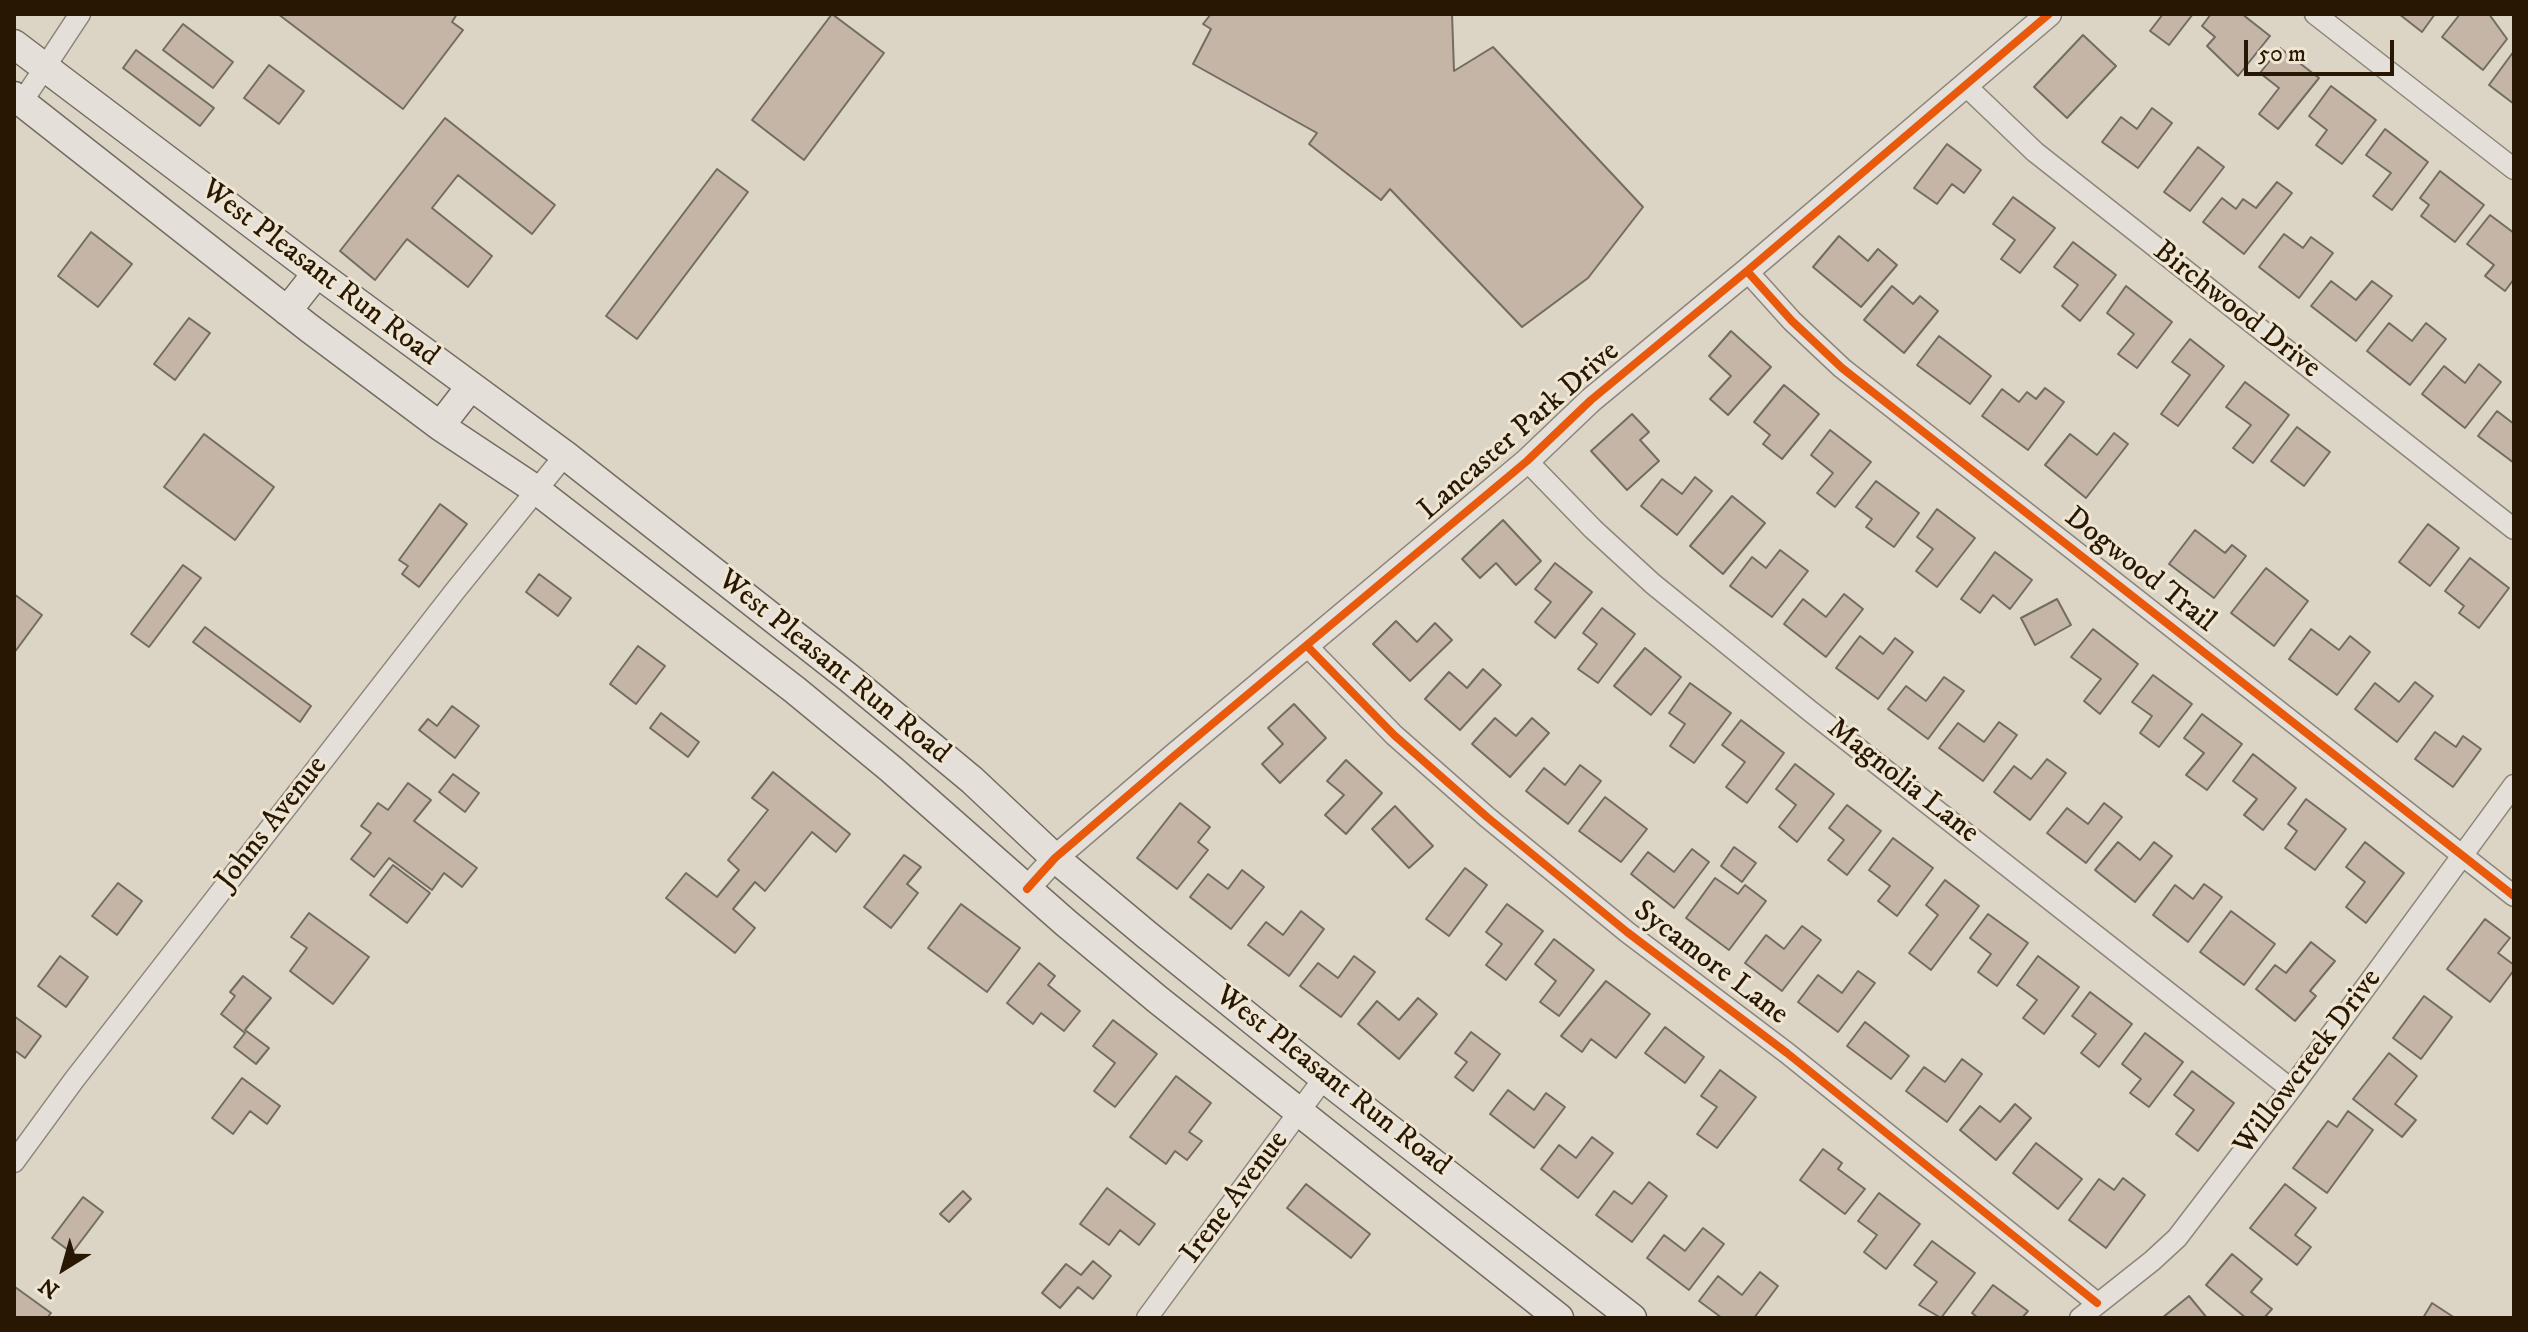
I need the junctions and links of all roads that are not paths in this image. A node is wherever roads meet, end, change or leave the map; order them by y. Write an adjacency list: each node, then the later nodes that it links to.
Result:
1 (80, 14): 5 (street)
2 (2049, 14): 6 (street, Lancaster Park Drive)
3 (2315, 14): 8 (street)
4 (14, 44): 5 (main road, West Pleasant Run Road)
5 (46, 68): 7 (street); 9 (main road, West Pleasant Run Road)
6 (1966, 86): 11 (street, Lancaster Park Drive); 19 (street, Birchwood Drive)
7 (18, 99): 10 (main road, West Pleasant Run Road)
8 (2514, 169)
9 (194, 180): 10 (main road); 12 (main road, West Pleasant Run Road)
10 (168, 216): 13 (main road, West Pleasant Run Road)
11 (1747, 271): 17 (street, Lancaster Park Drive); 24 (street, Dogwood Trail)
12 (317, 273): 13 (main road); 14 (main road, West Pleasant Run Road)
13 (287, 311): 15 (main road, West Pleasant Run Road)
14 (471, 386): 15 (main road); 16 (main road, West Pleasant Run Road)
15 (440, 426): 18 (main road, West Pleasant Run Road)
16 (565, 455): 18 (street, Johns Avenue); 21 (main road, West Pleasant Run Road)
17 (1527, 461): 20 (street, Lancaster Park Drive); 29 (street, Magnolia Lane)
18 (535, 489): 22 (main road, West Pleasant Run Road); 31 (street, Johns Avenue)
19 (2514, 529)
20 (1307, 646): 25 (street, Lancaster Park Drive); 32 (street, Sycamore Lane)
21 (822, 656): 22 (main road); 25 (main road, West Pleasant Run Road)
22 (795, 690): 26 (main road, West Pleasant Run Road)
23 (2514, 785): 24 (street, Willowcreek Drive)
24 (2462, 856): 27 (street, Dogwood Trail); 29 (street, Willowcreek Drive)
25 (1055, 858): 26 (street, Lancaster Park Drive); 28 (main road, West Pleasant Run Road)
26 (1027, 889): 30 (main road, West Pleasant Run Road)
27 (2514, 896)
28 (1324, 1078): 30 (street, Irene Avenue); 35 (main road, West Pleasant Run Road)
29 (2291, 1089): 32 (street, Willowcreek Drive)
30 (1299, 1113): 33 (street, Irene Avenue); 34 (main road, West Pleasant Run Road)
31 (14, 1162)
32 (2097, 1303): 36 (street, Willowcreek Drive)
33 (1147, 1318)
34 (1559, 1318)
35 (1632, 1318)
36 (2080, 1318)

